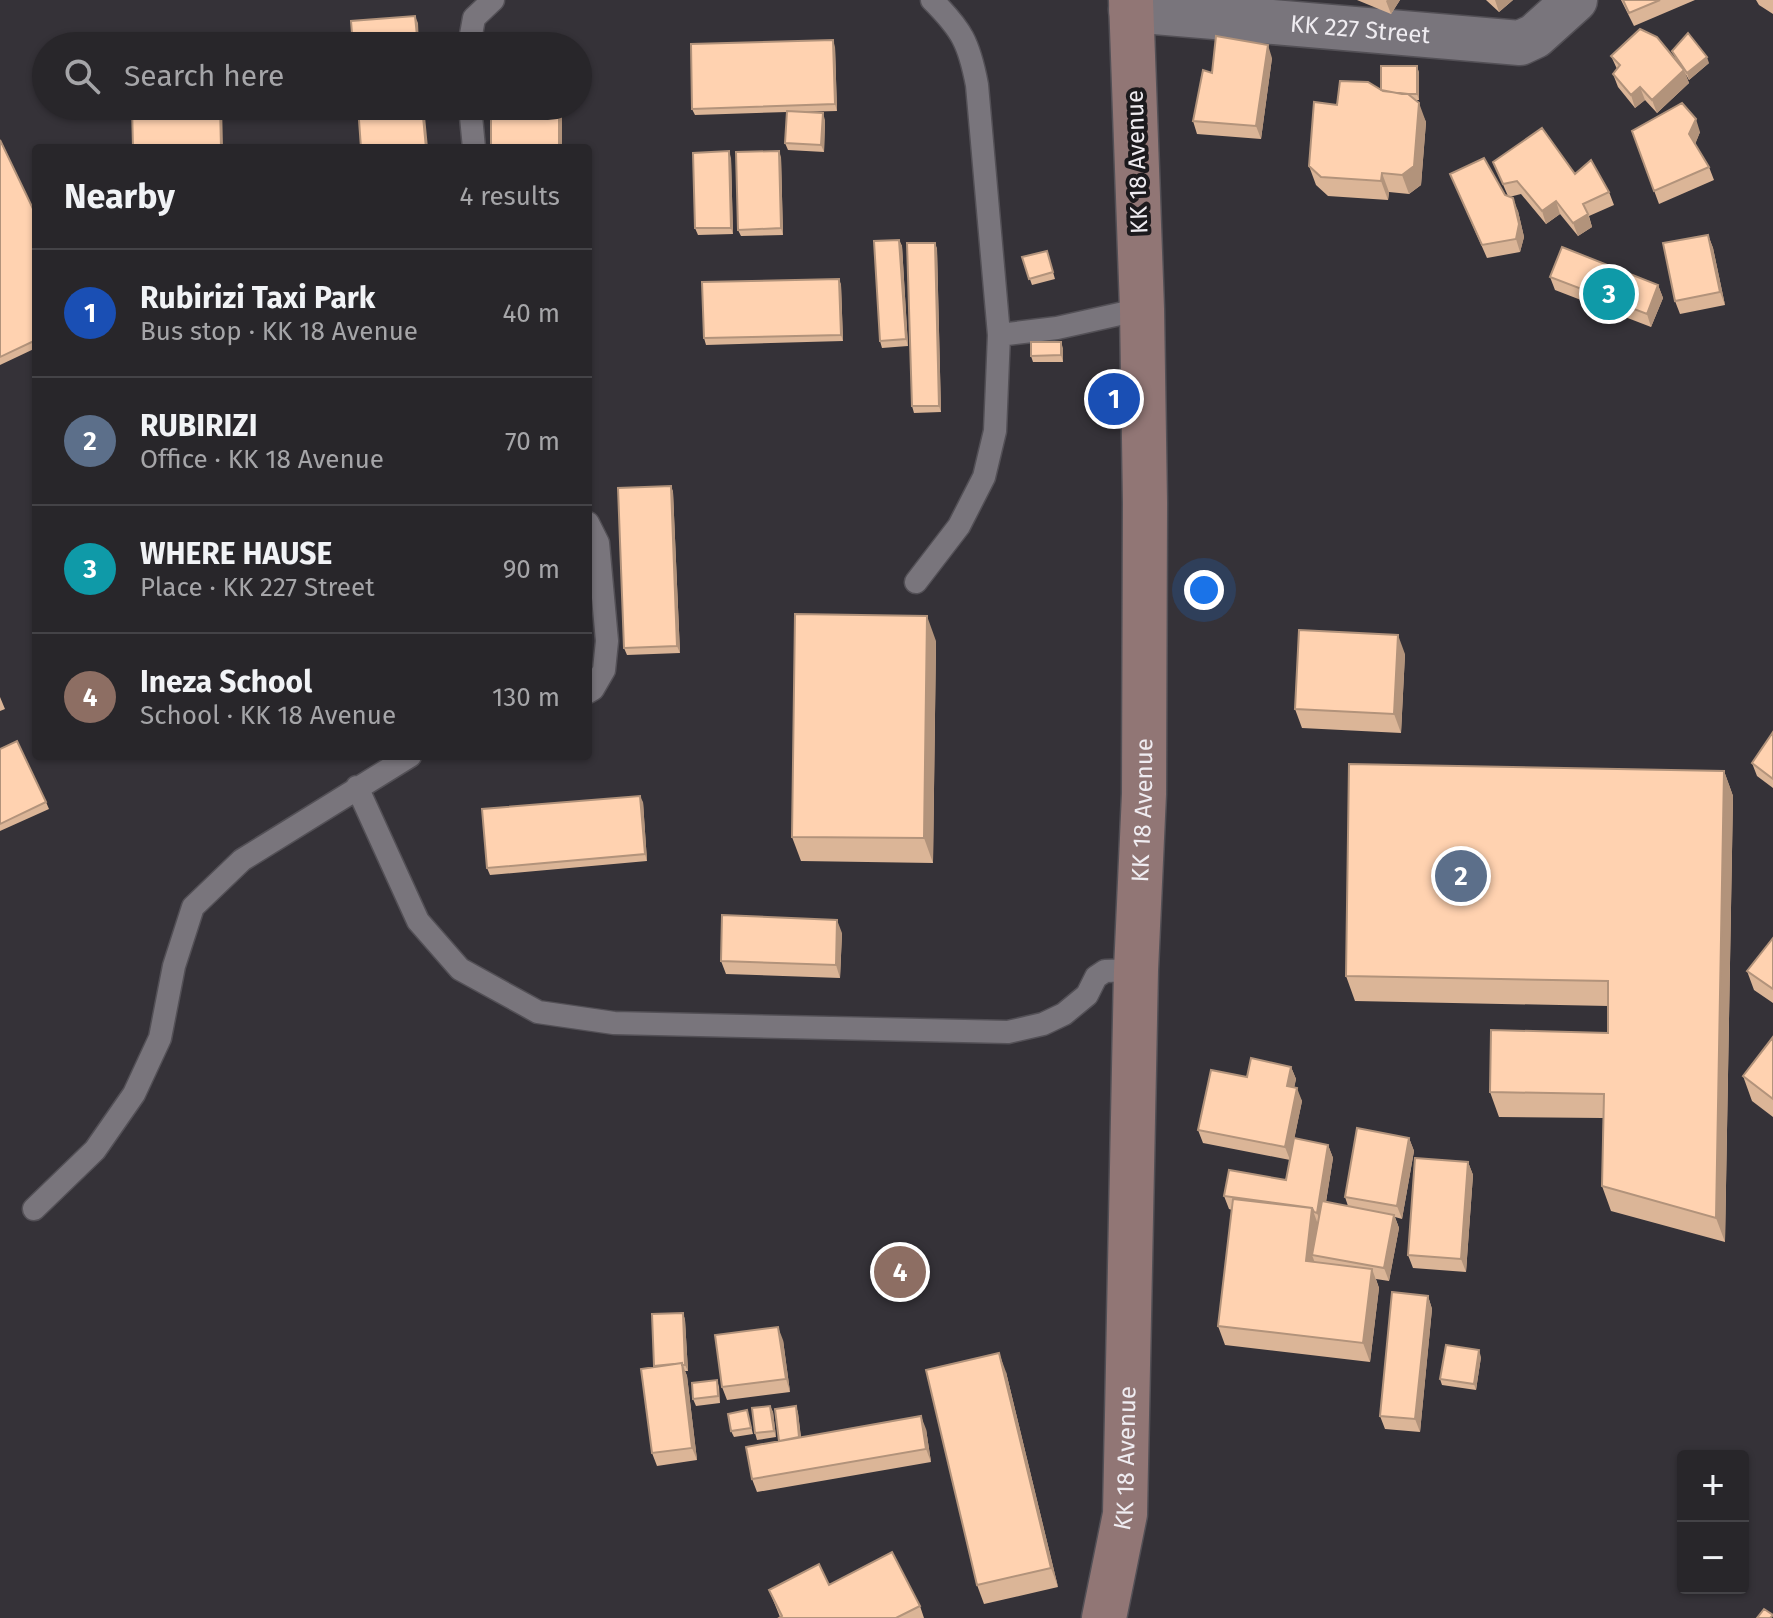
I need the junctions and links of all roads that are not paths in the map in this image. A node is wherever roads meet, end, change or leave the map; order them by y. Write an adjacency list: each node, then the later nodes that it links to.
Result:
1 (493, 0): 5 (lane)
2 (932, 0): 9 (lane)
3 (1575, 0): 4 (street, KK 227 Street)
4 (1131, 5): 8 (main road, KK 18 Avenue)
5 (472, 32)
6 (471, 120): 7 (lane)
7 (474, 144)
8 (1142, 309): 9 (lane); 15 (main road, KK 18 Avenue)
9 (999, 335): 11 (lane)
10 (592, 531): 12 (lane)
11 (916, 582)
12 (592, 690)
13 (403, 760): 14 (lane)
14 (357, 787): 15 (lane); 16 (lane)
15 (1136, 970): 17 (main road, KK 18 Avenue)
16 (34, 1209)
17 (1104, 1618)

